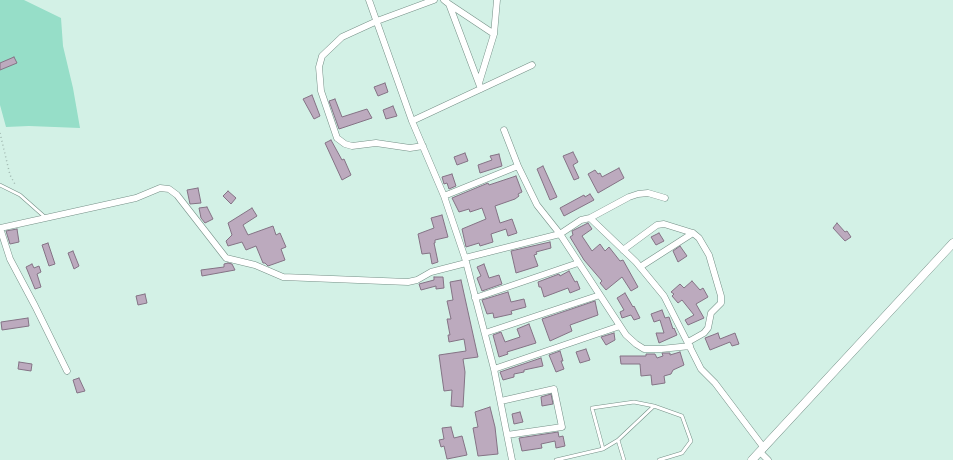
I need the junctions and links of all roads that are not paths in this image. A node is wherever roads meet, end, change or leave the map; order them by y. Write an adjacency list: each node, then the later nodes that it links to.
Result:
1 (369, 0): 6 (street)
2 (434, 0): 6 (street)
3 (444, 0): 5 (street)
4 (497, 0): 7 (street)
5 (449, 4): 7 (street); 9 (street)
6 (377, 21): 10 (street); 12 (street)
7 (494, 34): 9 (street)
8 (532, 65): 9 (street)
9 (480, 86): 10 (street)
10 (412, 120): 12 (street)
11 (504, 130): 13 (street)
12 (423, 146): 15 (street)
13 (518, 166): 15 (street); 21 (street)
14 (0, 185): 18 (lane)
15 (444, 196): 24 (street)
16 (664, 198): 17 (street)
17 (590, 218): 21 (street); 23 (street)
18 (47, 219): 19 (street); 24 (street)
19 (0, 227): 33 (street)
20 (693, 233): 23 (street); 26 (street); 31 (street)
21 (560, 234): 24 (street); 25 (street)
22 (953, 243): 39 (street)
23 (623, 250): 26 (street)
24 (466, 261): 28 (street)
25 (578, 263): 27 (street); 28 (street)
26 (640, 267): 31 (street)
27 (600, 296): 29 (street); 30 (street)
28 (475, 298): 30 (street)
29 (620, 326): 31 (street); 32 (street)
30 (485, 333): 32 (street)
31 (689, 344): 39 (street)
32 (494, 369): 34 (street)
33 (66, 371)
34 (501, 401): 36 (street); 36 (street)
35 (654, 406): 37 (lane); 38 (lane); 43 (lane)
36 (507, 435): 40 (street)
37 (618, 440): 38 (lane); 42 (lane)
38 (603, 449): 41 (lane)
39 (762, 450): 44 (street); 45 (street)
40 (512, 460)
41 (556, 460)
42 (624, 460)
43 (659, 460)
44 (752, 460)
45 (768, 460)

